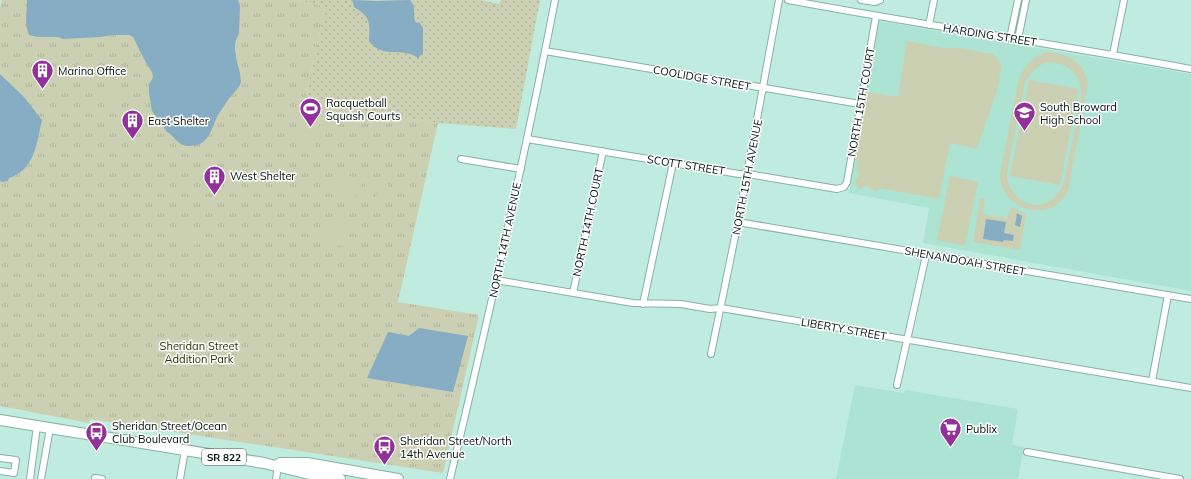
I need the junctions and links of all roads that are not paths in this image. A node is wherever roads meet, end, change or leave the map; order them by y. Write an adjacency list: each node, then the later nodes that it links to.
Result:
1 (555, 0): 14 (street, NORTH 14TH AVENUE)
2 (779, 0): 17 (street, NORTH 15TH AVENUE)
3 (788, 0): 10 (street, HARDING STREET)
4 (861, 0): 5 (street)
5 (880, 0)
6 (934, 0): 11 (street)
7 (1018, 0): 12 (street)
8 (1026, 0): 13 (street)
9 (1124, 0): 15 (street)
10 (876, 16): 11 (street, HARDING STREET); 18 (street, NORTH 15TH COURT)
11 (928, 25): 12 (street, HARDING STREET)
12 (1010, 38): 13 (street, HARDING STREET)
13 (1018, 39): 15 (street, HARDING STREET)
14 (545, 51): 17 (street, COOLIDGE STREET); 19 (street, NORTH 14TH AVENUE)
15 (1113, 54): 16 (street, HARDING STREET)
16 (1191, 69)
17 (763, 88): 18 (street, COOLIDGE STREET); 24 (street, NORTH 15TH AVENUE)
18 (860, 104): 25 (street, NORTH 15TH COURT)
19 (527, 139): 20 (street, SCOTT STREET); 23 (street, NORTH 14TH AVENUE)
20 (603, 151): 22 (street, SCOTT STREET); 29 (street, NORTH 14TH COURT)
21 (461, 159): 23 (street)
22 (673, 163): 24 (street, SCOTT STREET); 32 (street)
23 (521, 168): 28 (street, NORTH 14TH AVENUE)
24 (748, 174): 25 (street, SCOTT STREET); 26 (street, NORTH 15TH AVENUE)
25 (844, 187)
26 (738, 222): 27 (street, SHENANDOAH STREET); 33 (street, NORTH 15TH AVENUE)
27 (926, 255): 30 (street, SHENANDOAH STREET); 34 (street)
28 (496, 280): 29 (street, LIBERTY STREET); 54 (street, NORTH 14TH AVENUE)
29 (573, 293): 32 (street, LIBERTY STREET)
30 (1168, 295): 31 (street, SHENANDOAH STREET); 36 (street)
31 (1191, 299)
32 (643, 304): 33 (street, LIBERTY STREET)
33 (721, 308): 34 (street, LIBERTY STREET); 35 (street, NORTH 15TH AVENUE)
34 (908, 340): 36 (street, LIBERTY STREET); 37 (street)
35 (711, 354)
36 (1152, 381): 38 (street, LIBERTY STREET)
37 (897, 385)
38 (1191, 388)
39 (0, 420): 40 (main road, SR 822)
40 (37, 426): 41 (main road, SR 822); 48 (street)
41 (50, 428): 42 (main road, SR 822); 49 (street)
42 (183, 450): 45 (main road, SR 822); 50 (street)
43 (1027, 452): 55 (street)
44 (0, 458): 47 (street)
45 (264, 463): 46 (main road, SR 822); 53 (main road, SR 822)
46 (278, 466): 51 (street); 52 (main road, SR 822)
47 (0, 471)
48 (30, 479)
49 (41, 479)
50 (180, 479)
51 (276, 479)
52 (340, 479)
53 (398, 479)
54 (450, 479)
55 (1180, 479)

